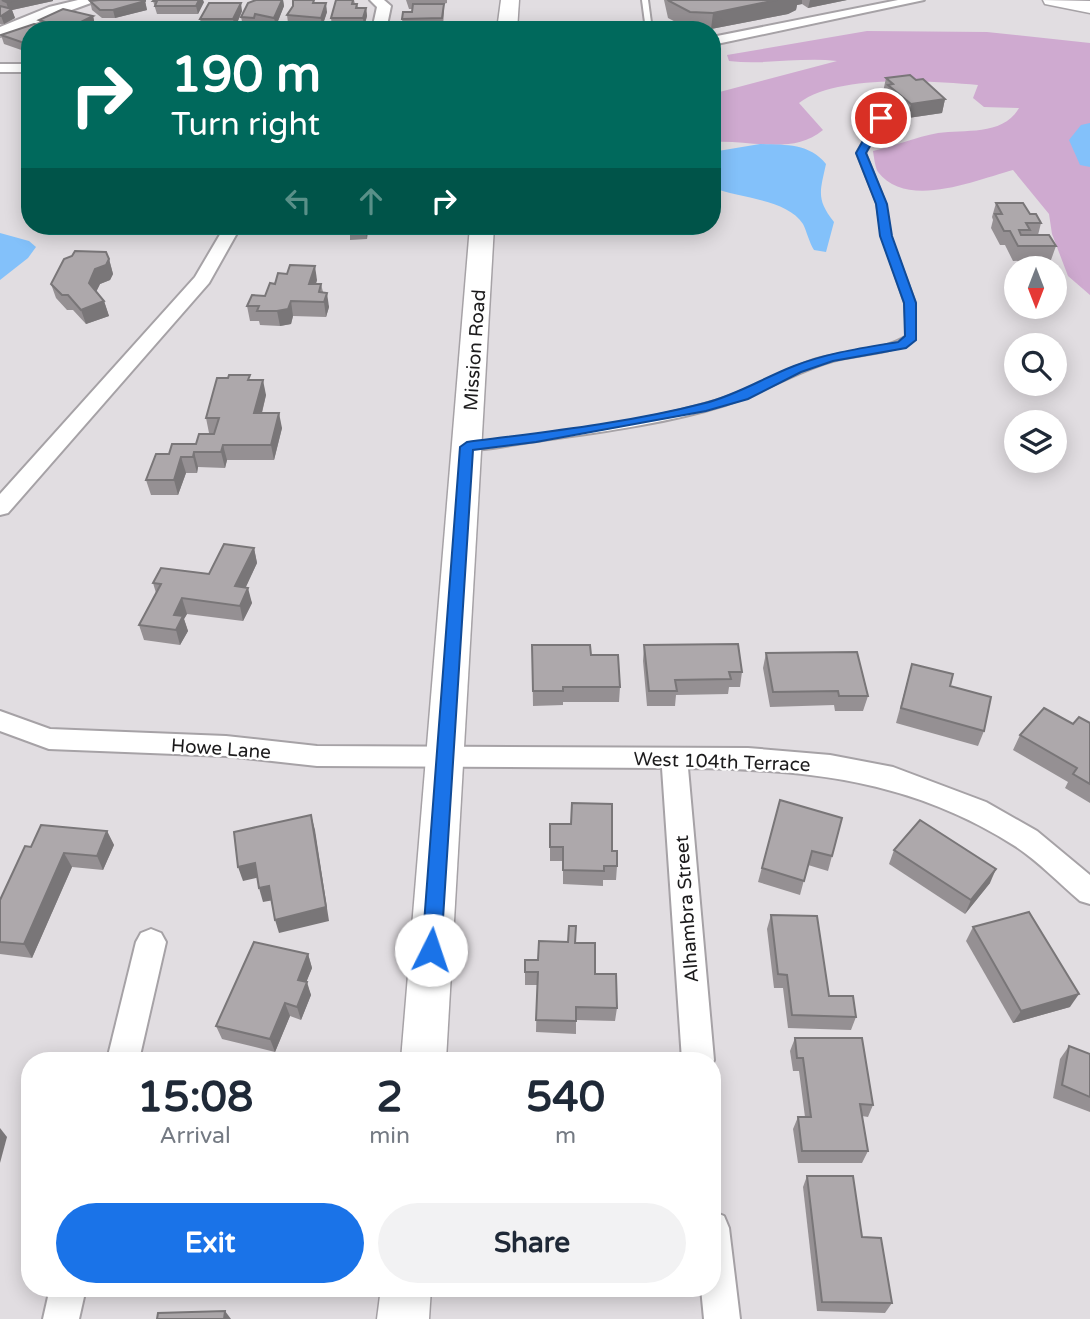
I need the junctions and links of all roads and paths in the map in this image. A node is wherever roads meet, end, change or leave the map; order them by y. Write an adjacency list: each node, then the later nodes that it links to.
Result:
1 (93, 0): 9 (street)
2 (376, 0): 10 (street)
3 (510, 0): 11 (main road)
4 (645, 0): 12 (lane)
5 (918, 0): 7 (street)
6 (1052, 0): 8 (main road)
7 (896, 2): 15 (street)
8 (1090, 6)
9 (27, 21)
10 (381, 21)
11 (508, 21)
12 (648, 21)
13 (21, 23): 14 (street)
14 (0, 32)
15 (721, 39)
16 (0, 68): 17 (street)
17 (21, 68)
18 (881, 118): 21 (lane)
19 (228, 235): 22 (street)
20 (481, 235): 21 (main road, Mission Road)
21 (467, 447): 24 (main road, Mission Road)
22 (0, 508)
23 (0, 721): 24 (street, Howe Lane)
24 (446, 758): 25 (street, West 104th Terrace); 29 (main road, Mission Road)
25 (674, 758): 26 (street, West 104th Terrace); 30 (street, Alhambra Street)
26 (1090, 892)
27 (151, 942): 28 (street)
28 (124, 1052)
29 (424, 1052)
30 (697, 1052)
31 (66, 1297): 34 (street)
32 (405, 1297): 35 (main road)
33 (720, 1297): 36 (street)
34 (61, 1319)
35 (403, 1319)
36 (722, 1319)

